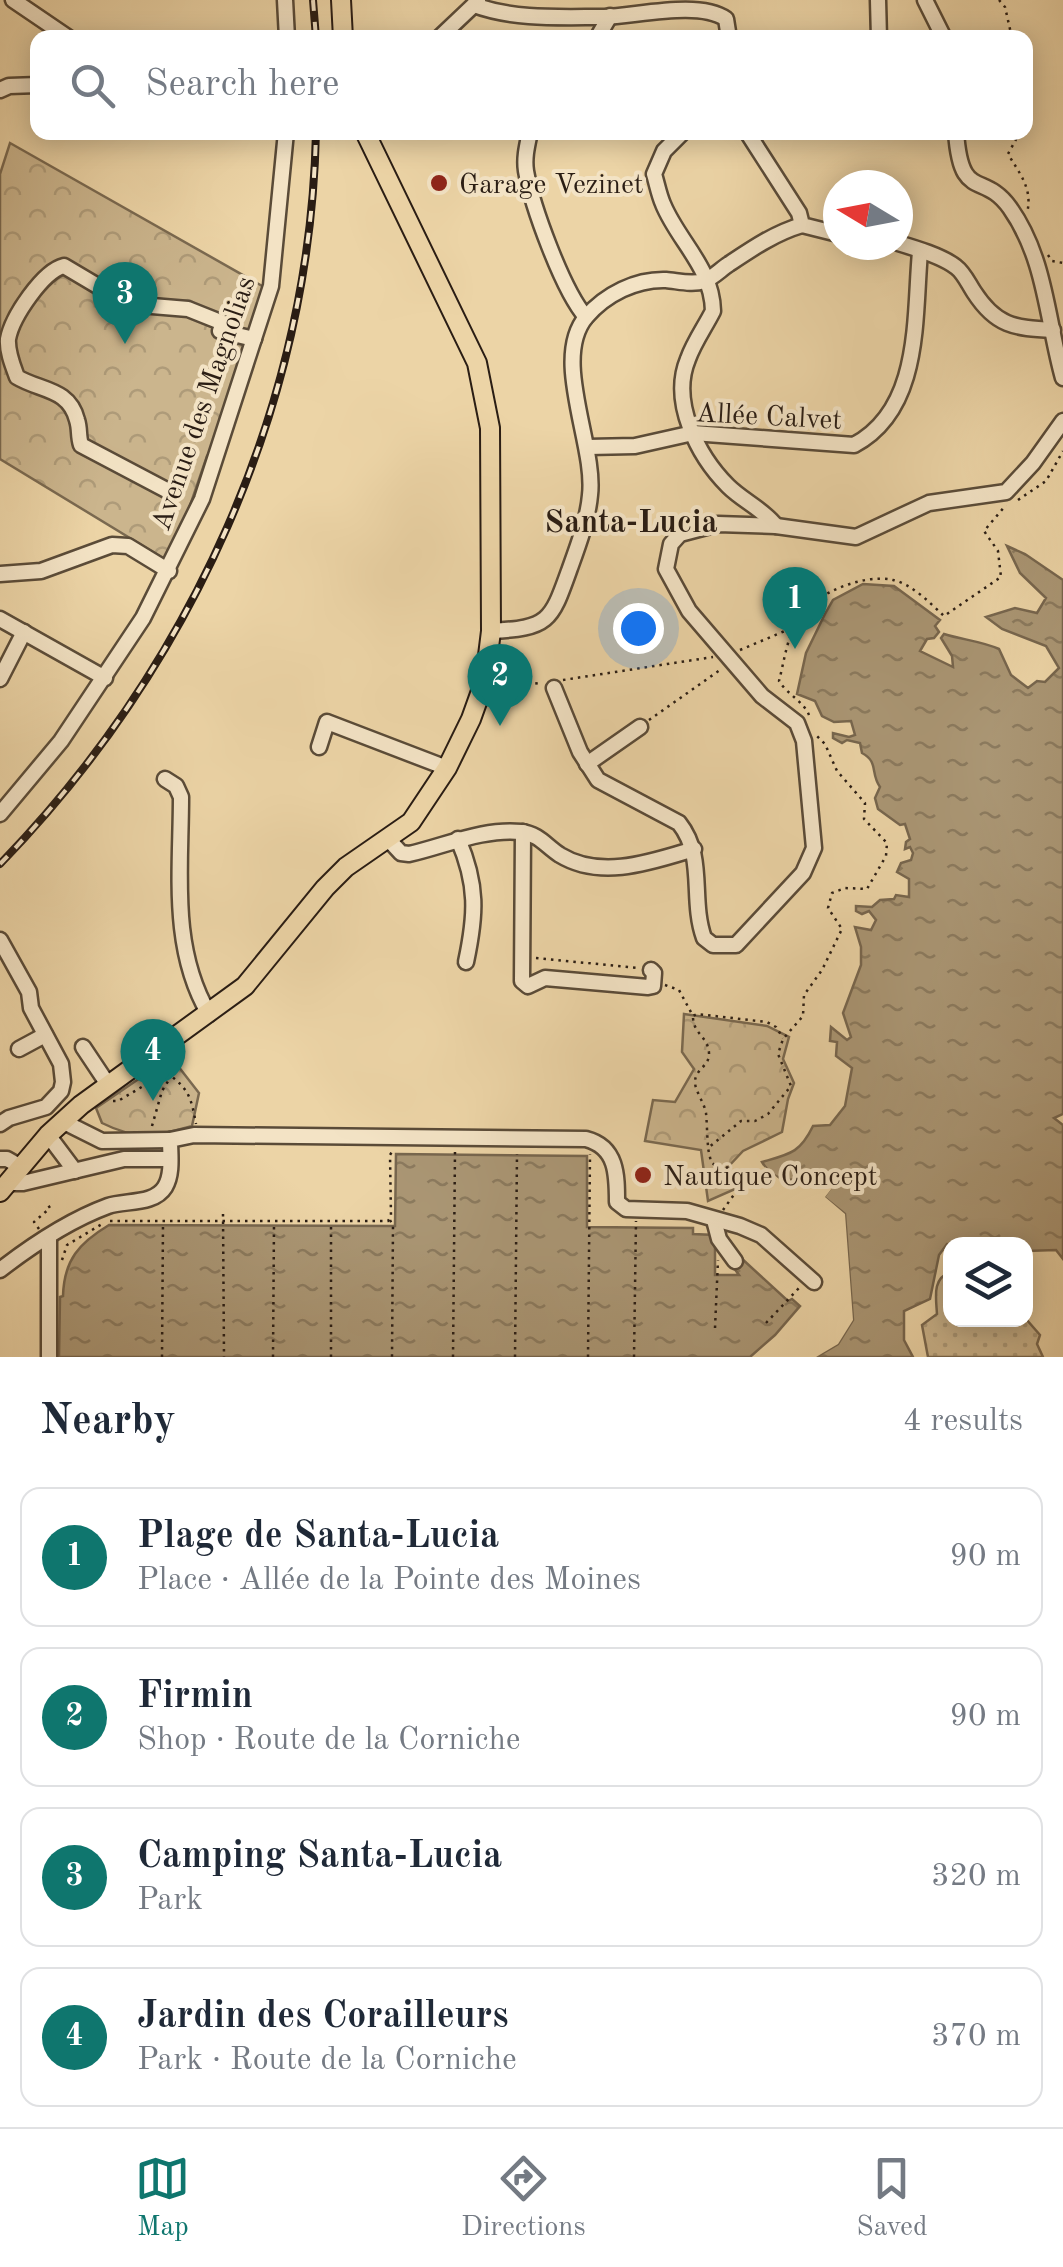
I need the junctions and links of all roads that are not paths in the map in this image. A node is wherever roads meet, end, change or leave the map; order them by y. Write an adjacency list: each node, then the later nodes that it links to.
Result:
1 (13, 0): 8 (street)
2 (285, 0): 9 (street)
3 (340, 0): 10 (main road)
4 (878, 0): 14 (street)
5 (925, 0): 15 (street)
6 (476, 3): 7 (street); 11 (street)
7 (610, 16): 12 (street); 13 (street)
8 (57, 30)
9 (287, 30)
10 (342, 30)
11 (447, 30)
12 (602, 30)
13 (728, 30)
14 (879, 30)
15 (940, 30)
16 (30, 85): 17 (street)
17 (0, 90)
18 (285, 140): 31 (street, Avenue des Magnolias)
19 (370, 140): 41 (main road)
20 (528, 140): 29 (street)
21 (675, 140): 28 (street)
22 (752, 140): 24 (street)
23 (957, 140): 30 (street)
24 (802, 225): 25 (street); 28 (street)
25 (823, 230)
26 (913, 249): 27 (street)
27 (920, 252): 30 (street); 34 (street, Allée Calvet)
28 (707, 280): 29 (street); 34 (street)
29 (586, 317): 35 (street)
30 (1053, 330): 32 (street)
31 (254, 339): 36 (street); 38 (street, Avenue des Magnolias)
32 (1063, 378)
33 (1063, 422): 37 (street)
34 (692, 432): 35 (street, Allée Calvet); 37 (street)
35 (588, 447): 41 (street)
36 (172, 493)
37 (776, 526): 55 (street)
38 (169, 571): 39 (street); 43 (street, Avenue des Magnolias)
39 (0, 574)
40 (0, 619): 42 (street)
41 (492, 631): 49 (main road)
42 (24, 632): 43 (street); 44 (street)
43 (106, 678): 51 (street, Avenue des Magnolias)
44 (0, 679)
45 (555, 684): 48 (street)
46 (640, 727): 48 (street)
47 (319, 747): 49 (street)
48 (587, 764): 55 (street)
49 (447, 768): 54 (main road)
50 (165, 779): 59 (street)
51 (0, 814)
52 (524, 832): 53 (street); 55 (street); 58 (street)
53 (458, 839): 54 (street); 57 (street)
54 (389, 840): 59 (main road)
55 (694, 849)
56 (0, 940): 60 (street)
57 (466, 962)
58 (653, 975)
59 (208, 1014): 63 (main road)
60 (45, 1035): 62 (street); 66 (street)
61 (83, 1047): 63 (street)
62 (18, 1049)
63 (110, 1093): 64 (main road)
64 (81, 1106): 65 (main road); 67 (street)
65 (62, 1122): 67 (street); 68 (main road)
66 (0, 1124)
67 (85, 1134): 69 (street)
68 (48, 1136): 72 (main road); 73 (street)
69 (170, 1140): 71 (street); 75 (street)
70 (0, 1159): 72 (street)
71 (170, 1159): 73 (street); 76 (street)
72 (26, 1161): 74 (main road)
73 (75, 1171): 74 (street)
74 (4, 1188)
75 (718, 1215): 77 (street); 79 (street)
76 (49, 1238): 78 (street); 80 (street)
77 (736, 1260)
78 (0, 1270)
79 (811, 1280)
80 (49, 1357)

